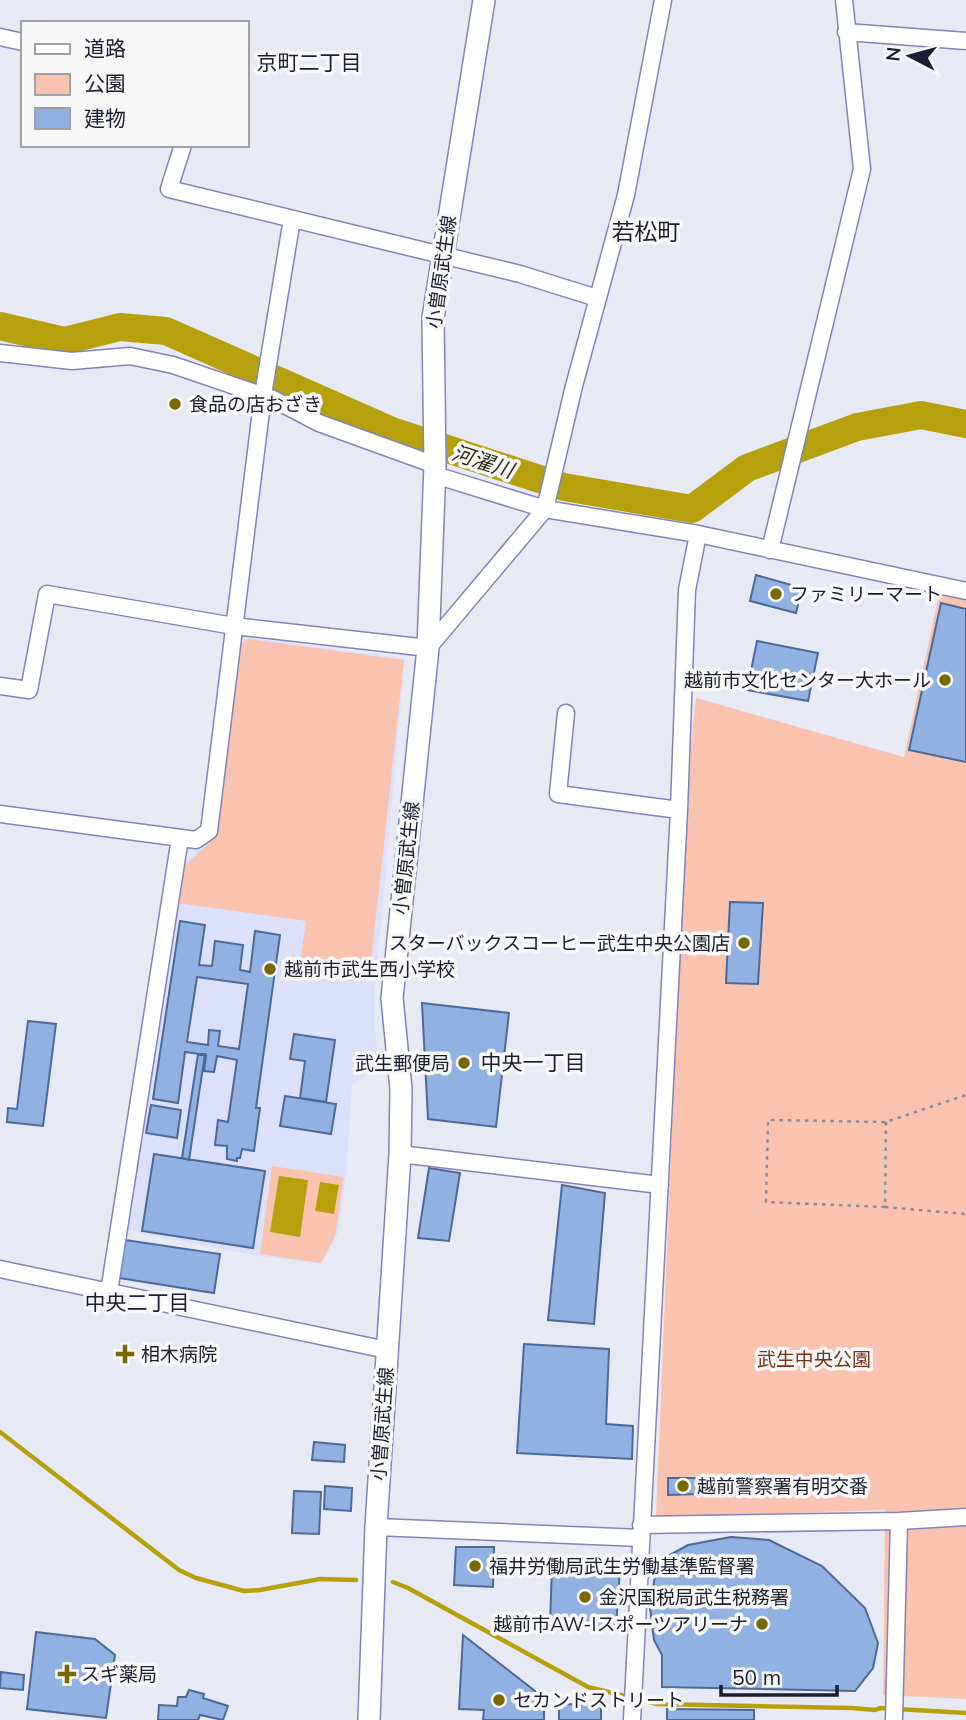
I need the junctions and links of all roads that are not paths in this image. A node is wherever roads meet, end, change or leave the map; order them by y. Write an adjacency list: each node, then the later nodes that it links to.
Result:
1 (484, 0): 10 (main road, 小曽原武生線)
2 (663, 0): 11 (street)
3 (844, 0): 4 (street)
4 (846, 32): 6 (street); 17 (street)
5 (0, 37): 7 (street)
6 (966, 41)
7 (21, 42)
8 (182, 147): 9 (street)
9 (292, 219): 10 (street); 13 (street)
10 (443, 255): 11 (street); 14 (main road, 小曽原武生線)
11 (597, 298): 15 (street)
12 (0, 353): 13 (street)
13 (263, 395): 14 (street); 19 (street)
14 (435, 461): 15 (street); 20 (main road, 小曽原武生線)
15 (545, 509): 16 (street); 20 (street)
16 (698, 534): 17 (street); 23 (street)
17 (770, 550): 18 (street)
18 (966, 591)
19 (234, 626): 20 (street); 21 (street); 25 (street)
20 (428, 648): 26 (main road, 小曽原武生線)
21 (0, 687)
22 (566, 713): 23 (street)
23 (679, 810): 27 (street)
24 (0, 814): 25 (street)
25 (180, 838): 29 (street)
26 (400, 1154): 27 (street); 30 (main road, 小曽原武生線)
27 (660, 1185): 34 (street)
28 (0, 1269): 29 (street)
29 (108, 1292): 30 (street)
30 (387, 1350): 33 (main road, 小曽原武生線)
31 (966, 1517): 32 (street)
32 (899, 1521): 34 (street); 37 (street)
33 (376, 1527): 34 (street); 35 (main road, 小曽原武生線)
34 (641, 1532): 36 (street)
35 (369, 1720)
36 (632, 1720)
37 (894, 1720)

